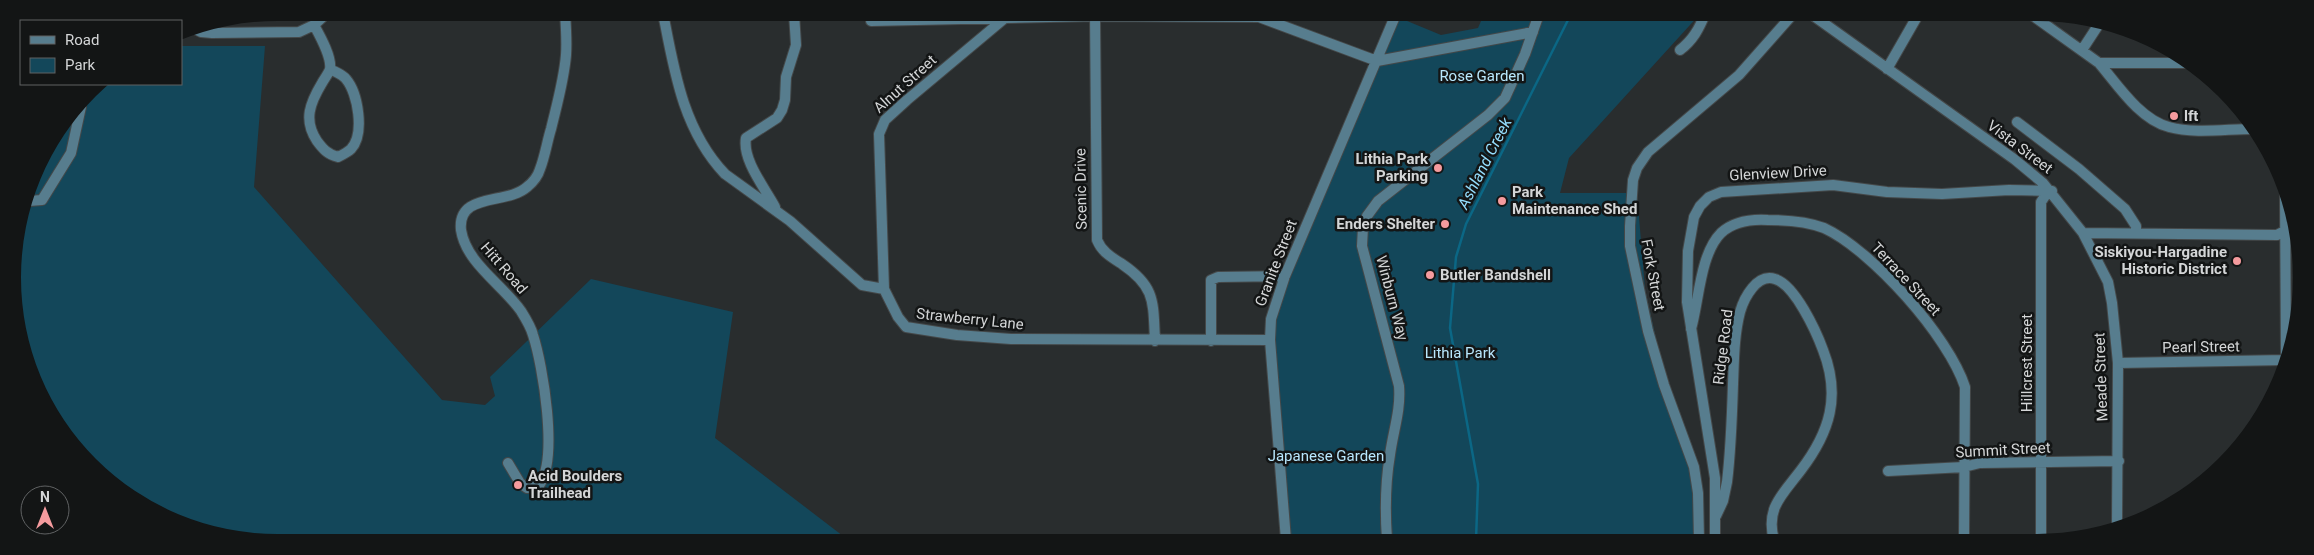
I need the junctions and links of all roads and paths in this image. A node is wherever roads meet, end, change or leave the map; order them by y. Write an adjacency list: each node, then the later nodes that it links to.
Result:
1 (318, 21): 15 (street)
2 (565, 21): 47 (street, Hitt Road)
3 (665, 21): 31 (street)
4 (794, 21): 31 (street)
5 (1001, 21): 37 (street, Alnut Street)
6 (1095, 21): 41 (street, Scenic Drive)
7 (1275, 21): 21 (street)
8 (1393, 21): 21 (street, Granite Street)
9 (1537, 21): 18 (street, Winburn Way)
10 (1702, 21): 19 (street)
11 (1787, 21): 54 (street, Fork Street)
12 (1821, 21): 25 (street, Vista Street)
13 (1915, 21): 25 (street)
14 (2041, 21): 20 (street)
15 (314, 25): 17 (street); 24 (street)
16 (2096, 28): 20 (street)
17 (204, 32)
18 (1533, 32): 21 (street); 53 (street, Winburn Way)
19 (1680, 50)
20 (2082, 50): 22 (street)
21 (1377, 61): 36 (street, Granite Street)
22 (2100, 63): 23 (street); 28 (street)
23 (2177, 63)
24 (330, 69): 24 (street)
25 (1888, 69): 29 (street, Vista Street)
26 (79, 116): 30 (street)
27 (2017, 122): 34 (street)
28 (2245, 128)
29 (2052, 191): 33 (street, Vista Street); 38 (street, Glenview Drive); 46 (street, Hillcrest Street)
30 (33, 201)
31 (777, 210): 37 (street)
32 (2289, 229): 34 (street)
33 (2083, 233): 34 (street); 44 (street, Meade Street)
34 (2136, 233)
35 (2289, 233): 39 (street)
36 (1285, 276): 40 (street, Granite Street); 42 (street)
37 (884, 289): 41 (street, Strawberry Lane)
38 (1691, 331): 48 (street, Terrace Street); 50 (street, Glenview Drive)
39 (2286, 337)
40 (1270, 340): 42 (street, Strawberry Lane); 52 (street, Granite Street)
41 (1156, 341): 42 (street, Strawberry Lane)
42 (1211, 341)
43 (2279, 359): 44 (street, Pearl Street)
44 (2118, 363): 45 (street, Meade Street)
45 (2118, 460): 46 (street, Summit Street); 51 (street, Meade Street)
46 (2041, 462): 48 (street, Summit Street); 58 (street, Hillcrest Street)
47 (508, 463)
48 (1964, 467): 49 (street, Summit Street); 57 (street, Terrace Street)
49 (1888, 471)
50 (1714, 521): 55 (street, Glenview Drive); 56 (street, Ridge Road)
51 (2117, 521)
52 (1286, 534)
53 (1387, 534)
54 (1699, 534)
55 (1715, 534)
56 (1773, 534)
57 (1964, 534)
58 (2041, 534)

